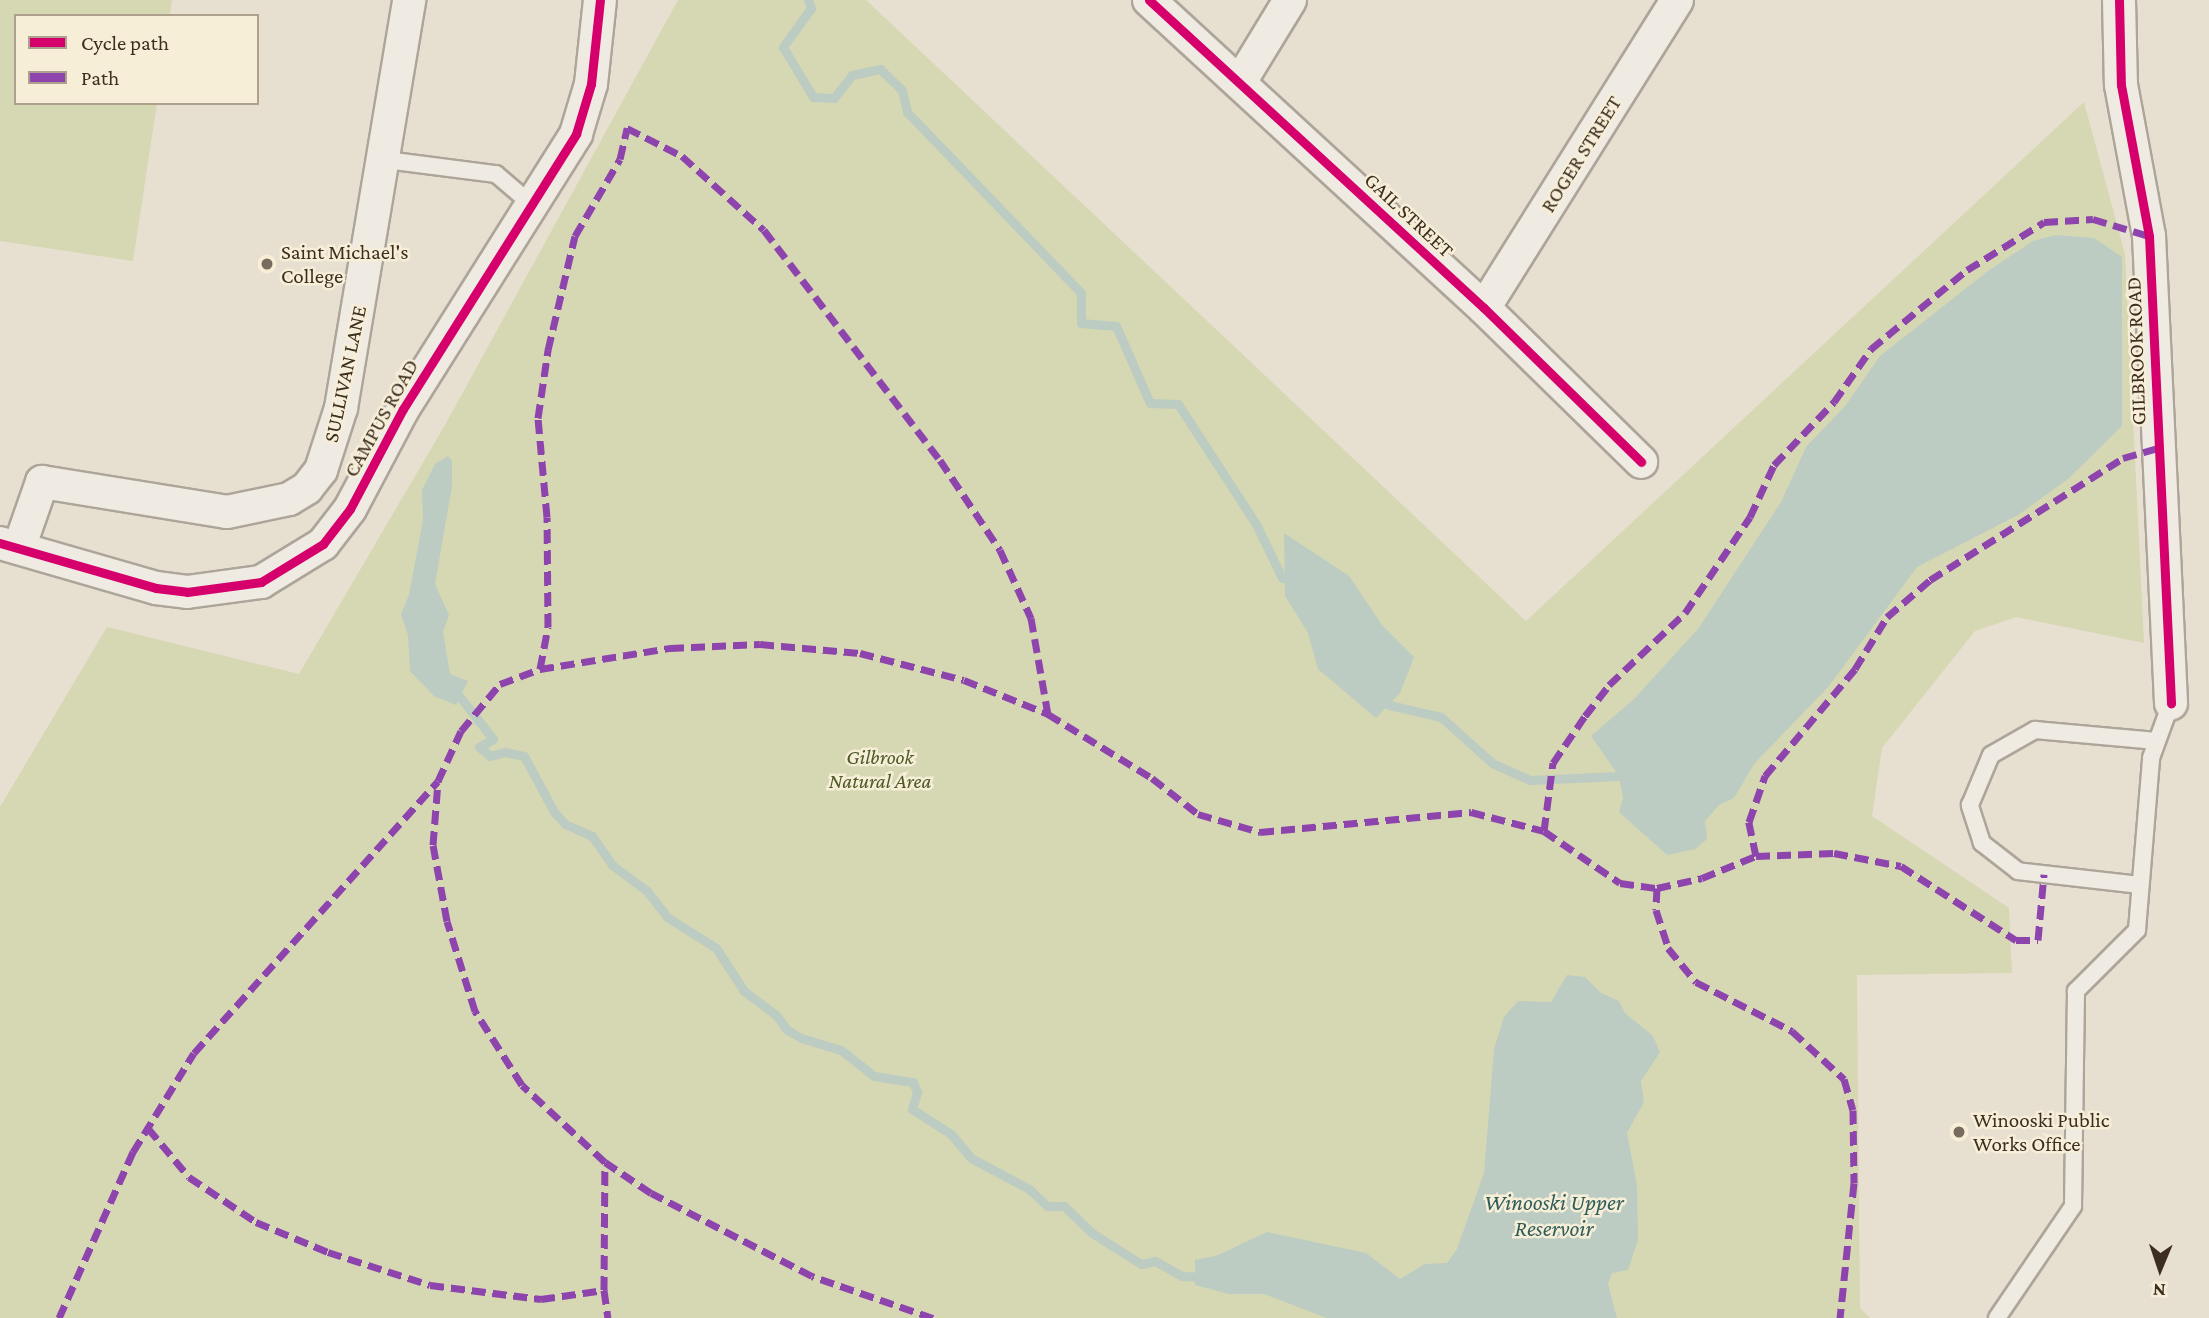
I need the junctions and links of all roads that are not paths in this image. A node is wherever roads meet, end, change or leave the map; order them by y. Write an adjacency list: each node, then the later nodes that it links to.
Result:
1 (409, 0): 8 (street, SULLIVAN LANE)
2 (600, 0): 9 (street, CAMPUS ROAD)
3 (1149, 0): 7 (street, GAIL STREET)
4 (1290, 0): 7 (street)
5 (1677, 0): 10 (street, ROGER STREET)
6 (2119, 0): 13 (street, GILBROOK ROAD)
7 (1240, 82): 10 (street, GAIL STREET)
8 (386, 160): 9 (lane); 12 (street, SULLIVAN LANE)
9 (530, 203): 12 (street, CAMPUS ROAD)
10 (1484, 308): 11 (street, GAIL STREET)
11 (1641, 461)
12 (10, 545)
13 (2171, 704): 14 (lane)
14 (2157, 741): 15 (lane); 15 (lane)
15 (2140, 885): 16 (lane)
16 (1997, 1318)

